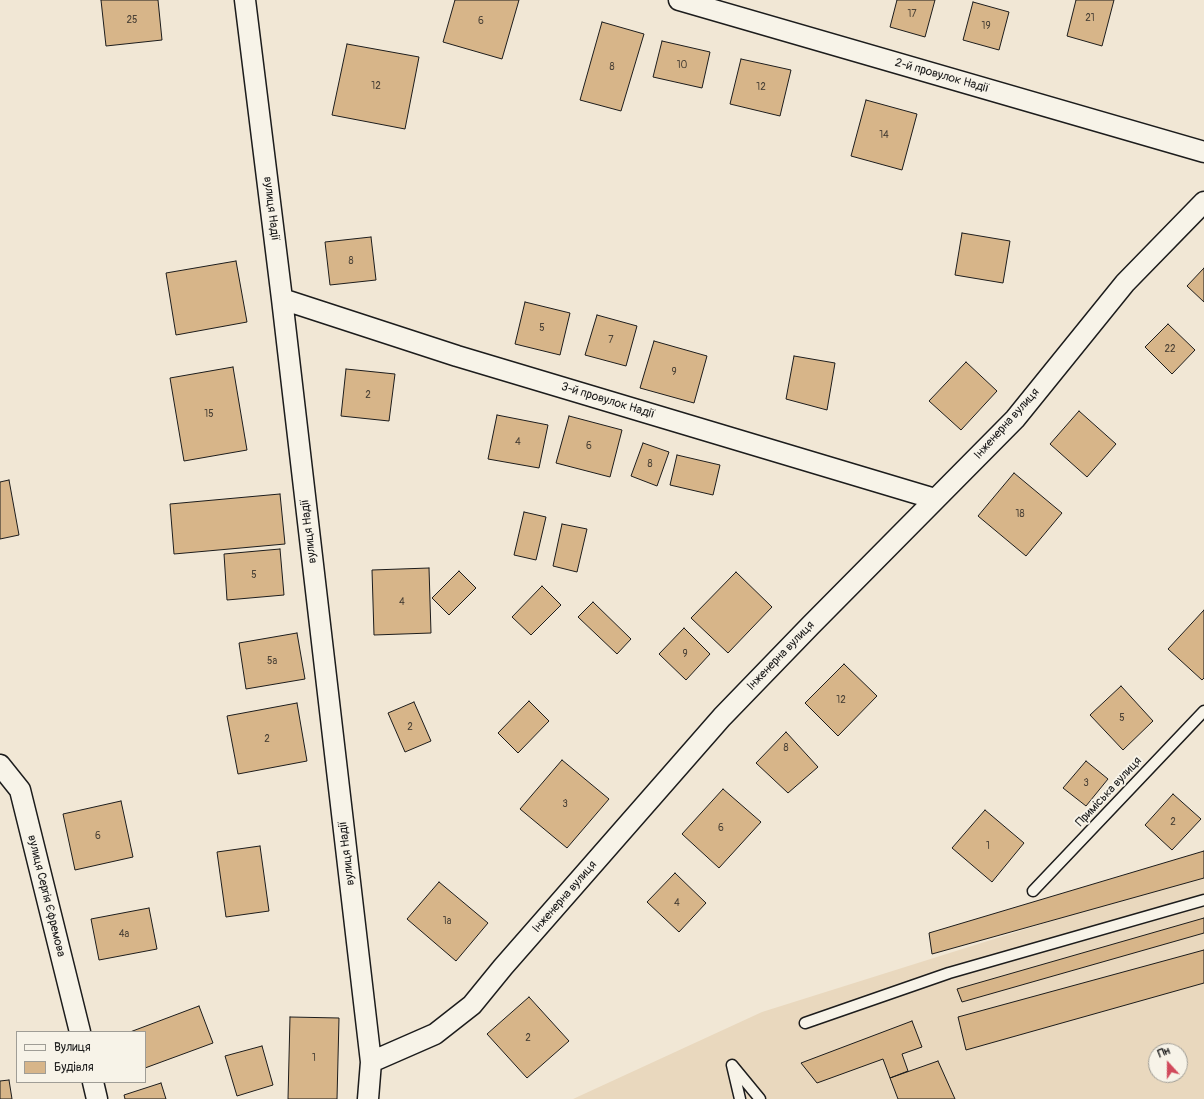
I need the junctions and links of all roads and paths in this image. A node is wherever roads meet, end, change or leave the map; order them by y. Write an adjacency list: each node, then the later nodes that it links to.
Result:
1 (245, 0): 5 (street, вулиця Надії)
2 (679, 0): 3 (street, 2-й провулок Надії)
3 (1204, 152)
4 (1204, 202): 6 (street, Інженерна вулиця)
5 (282, 299): 6 (street, 3-й провулок Надії); 13 (street, вулиця Надії)
6 (935, 499): 13 (street, Інженерна вулиця)
7 (1204, 711): 9 (lane, Приміська вулиця)
8 (0, 766): 12 (street, вулиця Сергія Єфремова)
9 (1034, 891)
10 (1204, 900): 11 (lane)
11 (805, 1023)
12 (80, 1031)
13 (371, 1062): 16 (street)
14 (93, 1083): 15 (street)
15 (97, 1099)
16 (368, 1099)
17 (740, 1099): 18 (lane)
18 (760, 1099)

